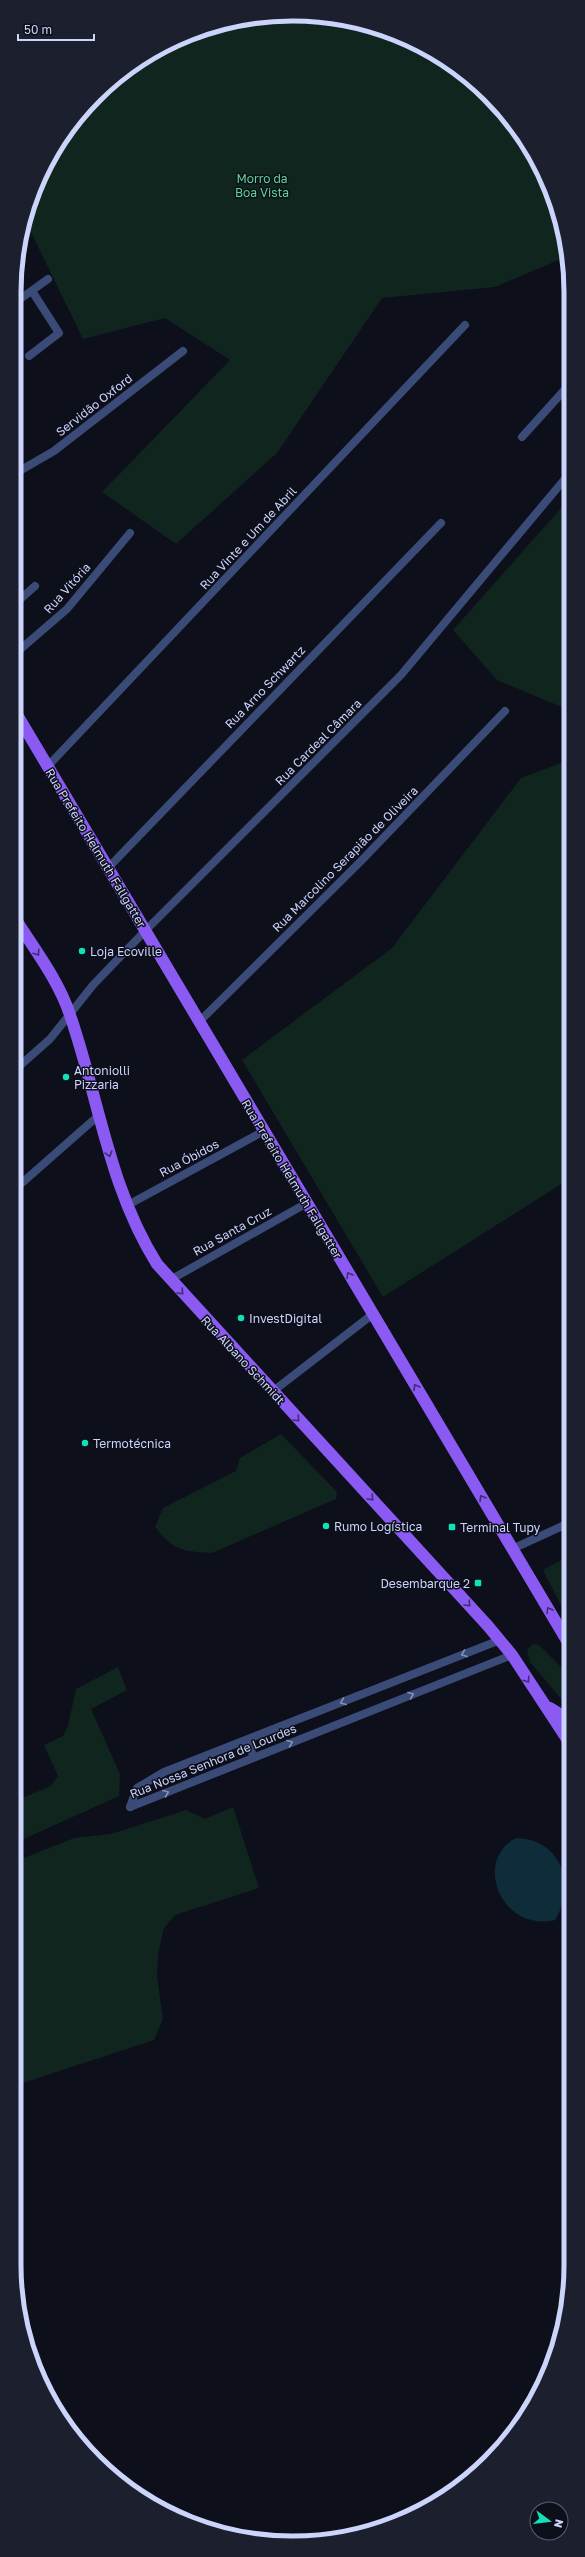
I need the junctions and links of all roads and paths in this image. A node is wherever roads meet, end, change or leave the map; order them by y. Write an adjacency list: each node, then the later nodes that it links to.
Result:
1 (48, 279): 2 (street)
2 (32, 291): 3 (street); 6 (street)
3 (21, 299)
4 (465, 325): 18 (street, Rua Vinte e Um de Abril)
5 (183, 351): 9 (street, Servidão Oxford)
6 (29, 356)
7 (564, 390): 8 (street)
8 (522, 436)
9 (21, 470)
10 (564, 480): 21 (street, Rua Cardeal Câmara)
11 (440, 523): 19 (street, Rua Arno Schwartz)
12 (130, 533): 15 (street, Rua Vitória)
13 (35, 586): 14 (street)
14 (21, 599)
15 (21, 649)
16 (505, 711): 23 (street, Rua Marcolino Serapião de Oliveira)
17 (21, 722): 18 (main road, Rua Prefeito Helmuth Fallgatter)
18 (48, 767): 19 (main road, Rua Prefeito Helmuth Fallgatter)
19 (108, 868): 21 (main road, Rua Prefeito Helmuth Fallgatter)
20 (21, 930): 22 (main road, Rua Albano Schmidt, one-way to 22)
21 (145, 931): 22 (street, Rua Cardeal Câmara); 23 (main road, Rua Prefeito Helmuth Fallgatter)
22 (70, 1014): 24 (street, Rua Cardeal Câmara); 25 (main road, Rua Albano Schmidt)
23 (199, 1022): 26 (main road, Rua Prefeito Helmuth Fallgatter)
24 (21, 1065)
25 (98, 1116): 27 (street); 29 (main road, Rua Albano Schmidt, one-way to 29)
26 (264, 1132): 28 (main road, Rua Prefeito Helmuth Fallgatter); 29 (street, Rua Óbidos)
27 (21, 1184)
28 (307, 1203): 30 (street, Rua Santa Cruz); 31 (main road, Rua Prefeito Helmuth Fallgatter, one-way to 28)
29 (126, 1206): 30 (main road, Rua Albano Schmidt)
30 (170, 1280): 32 (main road, Rua Albano Schmidt, one-way to 32)
31 (373, 1314): 32 (street); 34 (main road, Rua Prefeito Helmuth Fallgatter, one-way to 31)
32 (272, 1392): 36 (main road, Rua Albano Schmidt, one-way to 36)
33 (564, 1525): 34 (street)
34 (512, 1549): 35 (main road, Rua Prefeito Helmuth Fallgatter, one-way to 34)
35 (564, 1636)
36 (500, 1640): 37 (main road, Rua Albano Schmidt); 41 (street, Rua Nossa Senhora de Lourdes, one-way to 41)
37 (512, 1655): 38 (main road, Rua Albano Schmidt, one-way to 38); 42 (street, Rua Nossa Senhora de Lourdes, one-way to 37)
38 (538, 1696): 39 (main road); 40 (main road, Rua Albano Schmidt)
39 (564, 1717)
40 (564, 1735)
41 (246, 1740): 42 (street); 42 (street, Rua Nossa Senhora de Lourdes, one-way to 42)
42 (254, 1757)

